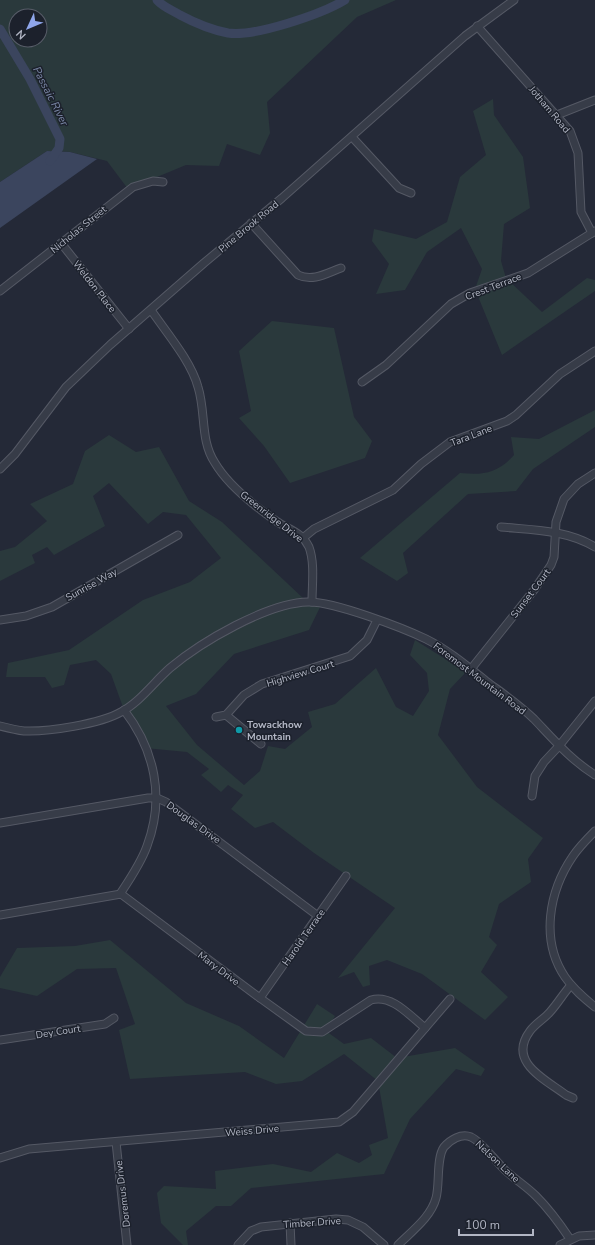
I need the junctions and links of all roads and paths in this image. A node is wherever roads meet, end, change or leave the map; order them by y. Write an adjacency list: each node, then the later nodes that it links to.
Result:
1 (514, 0): 2 (street, Pine Brook Road)
2 (477, 26): 4 (street, Jotham Road); 5 (street, Pine Brook Road)
3 (595, 100): 4 (street)
4 (557, 115): 9 (street, Jotham Road)
5 (352, 137): 7 (street); 8 (street, Pine Brook Road)
6 (163, 182): 10 (street, Nicholas Street)
7 (410, 193)
8 (251, 223): 11 (street); 13 (street, Pine Brook Road)
9 (593, 232): 16 (street, Crest Terrace)
10 (61, 243): 12 (street, Nicholas Street); 14 (street, Weldon Place)
11 (341, 268)
12 (0, 291)
13 (151, 310): 14 (street, Pine Brook Road); 22 (street, Greenridge Drive)
14 (129, 329): 17 (street, Pine Brook Road)
15 (595, 351): 22 (street, Tara Lane)
16 (362, 382)
17 (0, 469)
18 (595, 473): 20 (street, Sunset Court)
19 (501, 526): 20 (street)
20 (554, 532): 23 (street); 27 (street, Sunset Court)
21 (178, 536): 25 (street, Sunrise Way)
22 (303, 538): 24 (street, Greenridge Drive)
23 (595, 547)
24 (312, 602): 26 (street, Foremost Mountain Road); 29 (street, Foremost Mountain Road)
25 (0, 620)
26 (377, 620): 27 (street, Foremost Mountain Road); 30 (street, Highview Court)
27 (470, 669): 34 (street, Foremost Mountain Road)
28 (595, 701): 34 (street)
29 (124, 710): 32 (street, Foremost Mountain Road); 37 (street)
30 (226, 715): 31 (street); 33 (street)
31 (216, 717)
32 (0, 726)
33 (261, 744)
34 (559, 746): 35 (street, Foremost Mountain Road); 36 (street)
35 (595, 775)
36 (532, 796)
37 (157, 798): 38 (street, Douglas Drive); 41 (street); 43 (street, Douglas Drive)
38 (0, 823)
39 (595, 831): 44 (street)
40 (346, 876): 43 (street, Harold Terrace)
41 (120, 894): 42 (street); 45 (street, Mary Drive)
42 (0, 915)
43 (318, 916): 45 (street, Harold Terrace)
44 (571, 985): 47 (street); 51 (street)
45 (260, 998): 49 (street, Mary Drive)
46 (450, 999): 49 (street, Weiss Drive)
47 (595, 1007)
48 (114, 1018): 50 (street, Dey Court)
49 (425, 1028): 52 (street, Weiss Drive)
50 (0, 1040)
51 (573, 1098)
52 (116, 1142): 53 (street, Weiss Drive); 57 (street, Doremus Drive)
53 (0, 1158)
54 (290, 1223): 58 (street, Timber Drive); 59 (street); 60 (street, Timber Drive)
55 (595, 1235): 56 (street)
56 (570, 1239): 61 (street, Nelson Lane); 62 (street)
57 (127, 1245)
58 (238, 1245)
59 (291, 1245)
60 (384, 1245)
61 (398, 1245)
62 (560, 1245)

